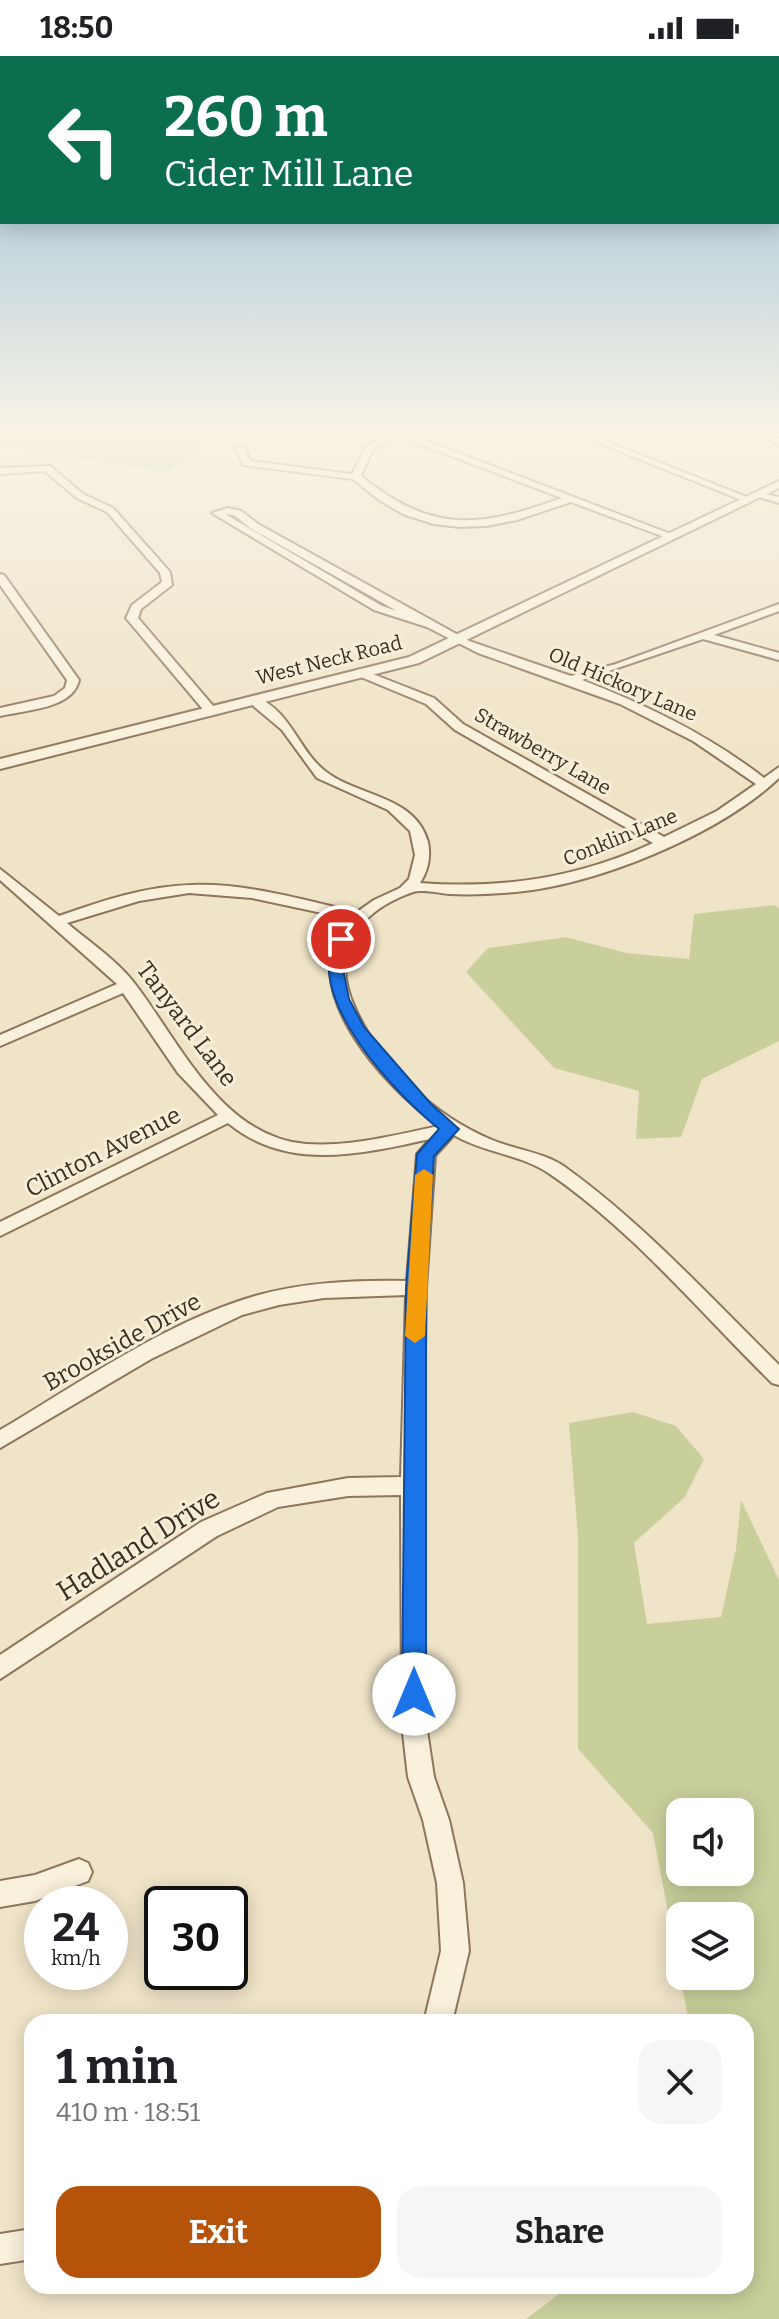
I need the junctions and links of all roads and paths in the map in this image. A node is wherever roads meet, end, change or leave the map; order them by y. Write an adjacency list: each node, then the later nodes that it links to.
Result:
1 (134, 538): 16 (street)
2 (259, 538): 9 (street)
3 (273, 538): 9 (street)
4 (668, 538): 11 (street, West Neck Road)
5 (0, 577): 6 (street)
6 (14, 597): 7 (street); 17 (street)
7 (0, 599)
8 (779, 607): 10 (street)
9 (431, 625): 11 (street, Old Hickory Lane)
10 (704, 636): 12 (street); 14 (street)
11 (454, 641): 13 (street, West Neck Road); 14 (street, Old Hickory Lane)
12 (779, 657)
13 (360, 673): 15 (street, West Neck Road); 21 (street, Strawberry Lane)
14 (571, 680): 20 (street, Old Hickory Lane)
15 (254, 700): 16 (street, West Neck Road); 23 (street)
16 (210, 710): 18 (street, West Neck Road)
17 (0, 712)
18 (0, 764)
19 (779, 771): 20 (street, Conklin Lane)
20 (765, 785): 21 (street, Conklin Lane)
21 (664, 843): 23 (street, Conklin Lane)
22 (0, 873): 24 (street, Tanyard Lane)
23 (411, 887): 25 (street)
24 (8, 890): 26 (street, Tanyard Lane)
25 (358, 917): 26 (street); 30 (street)
26 (59, 921): 27 (street, Tanyard Lane)
27 (128, 985): 28 (street); 29 (street, Tanyard Lane)
28 (0, 1041)
29 (227, 1117): 30 (street, Tanyard Lane); 31 (street, Clinton Avenue)
30 (450, 1129): 32 (street); 33 (street)
31 (0, 1230)
32 (416, 1288): 34 (street, Brookside Drive); 35 (street)
33 (779, 1377)
34 (0, 1440)
35 (412, 1486): 36 (street, Hadland Drive); 39 (street)
36 (0, 1668)
37 (79, 1872): 38 (street)
38 (0, 1894)
39 (440, 2014)
40 (24, 2245): 41 (street)
41 (0, 2249)

